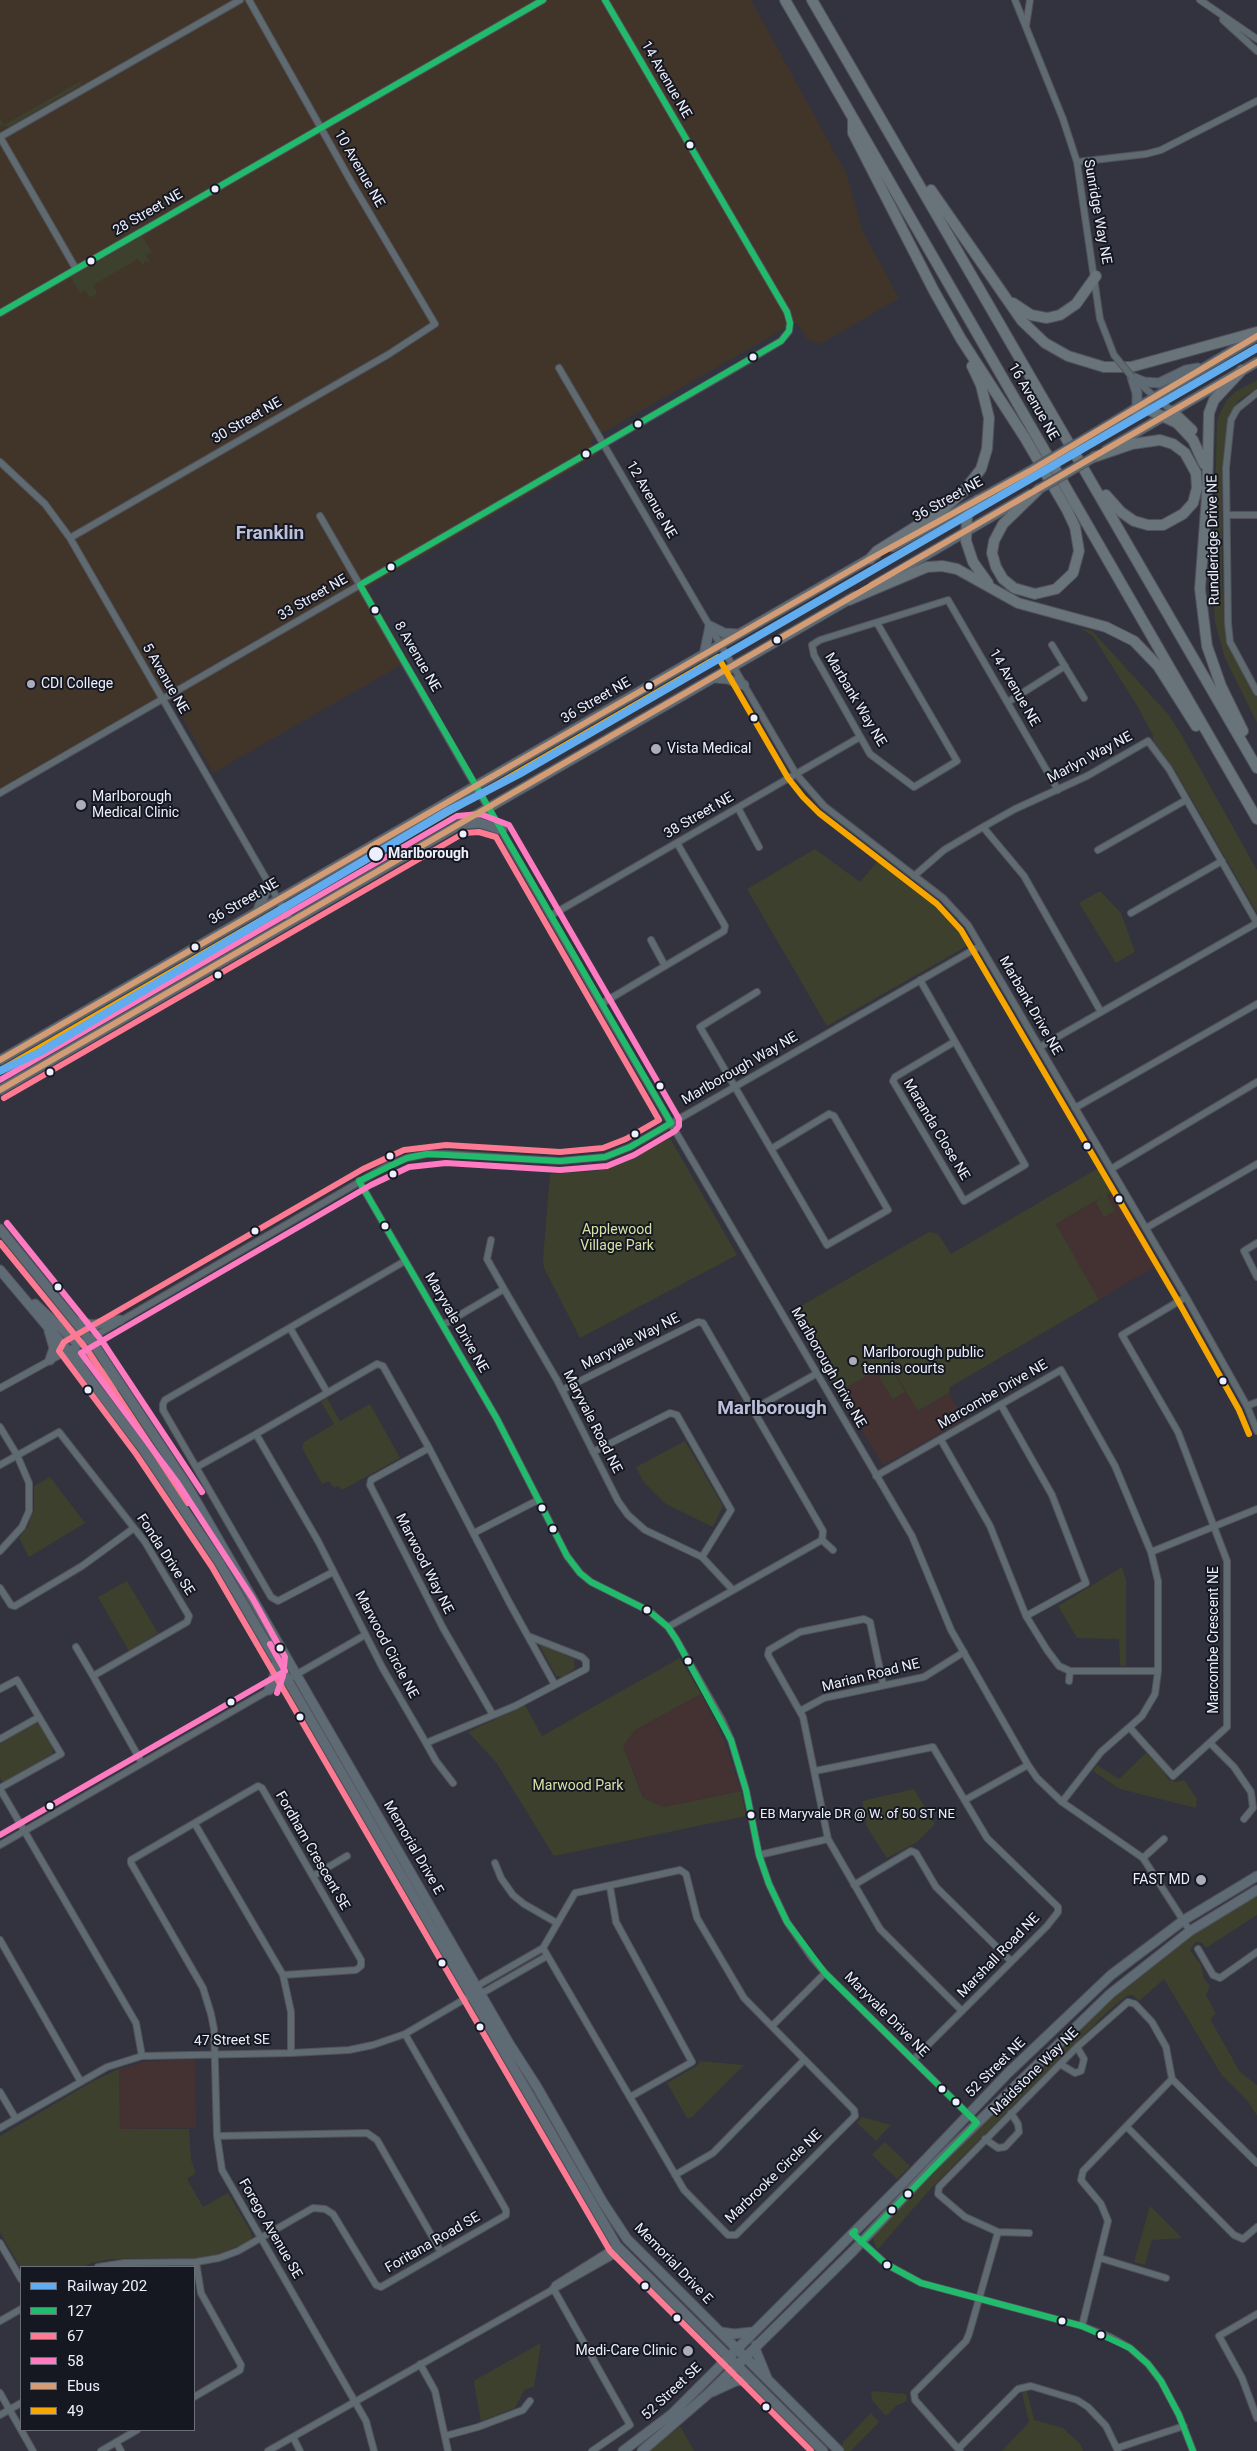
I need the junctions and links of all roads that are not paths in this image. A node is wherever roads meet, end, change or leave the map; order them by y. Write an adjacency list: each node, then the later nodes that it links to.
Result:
1 (240, 0): 18 (street)
2 (249, 0): 17 (street, 10 Avenue NE)
3 (543, 0): 17 (street, 28 Street NE)
4 (605, 0): 25 (street, 14 Avenue NE)
5 (785, 0): 16 (highway, 16 Avenue NE)
6 (812, 0): 15 (highway, 16 Avenue NE)
7 (1016, 0): 11 (street, Sunridge Way NE)
8 (1030, 0): 11 (street)
9 (1200, 0): 10 (street)
10 (1217, 14): 12 (street); 13 (street)
11 (1026, 27): 19 (street, Sunridge Way NE)
12 (1257, 39)
13 (1256, 51)
14 (1257, 101): 19 (street)
15 (881, 117): 22 (highway); 39 (highway, 16 Avenue NE)
16 (853, 118): 28 (highway); 74 (highway, 16 Avenue NE)
17 (322, 128): 20 (street, 28 Street NE); 24 (street, 10 Avenue NE)
18 (0, 137): 20 (street)
19 (1077, 162): 21 (street, Sunridge Way NE)
20 (76, 269): 23 (street, 28 Street NE)
21 (1096, 276): 22 (highway); 33 (street, Sunridge Way NE, bridge)
22 (1000, 290): 26 (highway)
23 (0, 313)
24 (435, 324): 50 (street, 30 Street NE)
25 (790, 331): 38 (street, 33 Street NE)
26 (1257, 332)
27 (1257, 336): 30 (main road, 36 Street NE)
28 (961, 339): 44 (highway); 51 (highway)
29 (1257, 362): 32 (main road)
30 (1205, 367): 33 (main road); 35 (main road, 36 Street NE)
31 (559, 368): 38 (street, 12 Avenue NE)
32 (1242, 370): 37 (main road); 42 (highway)
33 (1132, 377): 35 (street, Sunridge Way NE); 36 (main road)
34 (1257, 393): 46 (street, Rundleridge Drive NE)
35 (1155, 397): 36 (main road, 36 Street NE); 37 (street, Sunridge Way NE)
36 (1135, 409): 37 (highway); 45 (main road, 36 Street NE, bridge)
37 (1168, 413): 40 (main road); 42 (highway); 43 (highway)
38 (604, 444): 52 (street, 33 Street NE); 57 (street, 12 Avenue NE)
39 (1075, 450): 40 (highway); 72 (highway, 16 Avenue NE)
40 (1094, 457): 44 (main road, bridge)
41 (0, 462): 50 (street, 5 Avenue NE)
42 (1208, 465): 43 (highway)
43 (1207, 479): 71 (highway)
44 (1039, 489): 49 (main road)
45 (978, 500): 49 (highway); 51 (main road, 36 Street NE)
46 (1227, 515): 47 (street); 66 (street, Rundleridge Drive NE)
47 (1257, 515)
48 (320, 516): 52 (street, 8 Avenue NE)
49 (965, 532): 53 (highway); 54 (main road)
50 (70, 538): 68 (street, 5 Avenue NE)
51 (870, 559): 58 (main road, 36 Street NE)
52 (360, 585): 68 (street, 33 Street NE); 75 (street, 8 Avenue NE)
53 (1002, 595): 54 (highway); 74 (highway)
54 (849, 600): 63 (main road)
55 (948, 600): 56 (street, Marbank Way NE); 69 (street, 14 Avenue NE)
56 (877, 623): 70 (street, Marbank Way NE); 70 (street, Marbank Way NE)
57 (710, 626): 58 (main road); 59 (street, 12 Avenue NE); 61 (main road)
58 (739, 634): 59 (main road, 36 Street NE)
59 (721, 645): 61 (main road, 36 Street NE); 63 (street, Marbank Drive NE)
60 (1052, 645): 62 (street)
61 (704, 655): 75 (main road, 36 Street NE)
62 (1065, 666): 67 (street); 69 (street)
63 (734, 667): 64 (main road); 65 (street, Marbank Drive NE)
64 (715, 678): 65 (main road); 79 (main road)
65 (744, 685): 73 (street, Marbank Drive NE)
66 (1257, 692)
67 (1084, 698)
68 (163, 700): 77 (street, 33 Street NE); 90 (street, 5 Avenue NE)
69 (1008, 702): 76 (street, 14 Avenue NE)
70 (860, 737): 73 (street, 38 Street NE)
71 (1257, 758)
72 (1257, 768)
73 (796, 774): 80 (street, 38 Street NE); 89 (street, Marbank Drive NE)
74 (1233, 777): 81 (highway, 16 Avenue NE)
75 (476, 785): 79 (street, Marlborough Drive NE); 91 (main road, 36 Street NE)
76 (1058, 790): 78 (street, Marlyn Way NE); 83 (street, Marlyn Way NE)
77 (0, 792)
78 (1186, 800): 87 (street); 88 (street, Marlyn Way NE)
79 (489, 808): 82 (main road); 84 (street, Marlborough Drive NE)
80 (738, 808): 85 (street, 38 Street NE); 86 (street)
81 (1257, 818)
82 (461, 824): 84 (main road); 95 (main road)
83 (982, 827): 89 (street, Marlyn Way NE); 104 (street)
84 (502, 830): 94 (street, Marlborough Drive NE)
85 (677, 843): 94 (street, 38 Street NE); 99 (street)
86 (759, 847)
87 (1098, 850)
88 (1222, 861): 93 (street); 96 (street, Marlyn Way NE)
89 (914, 876): 98 (street, Marbank Drive NE)
90 (269, 882): 91 (street, 5 Avenue NE); 92 (main road)
91 (278, 899): 92 (main road, 36 Street NE); 95 (street, 5 Avenue NE)
92 (258, 910): 107 (main road, 36 Street NE)
93 (1131, 913)
94 (550, 916): 102 (street, Marlborough Drive NE)
95 (291, 922): 110 (main road)
96 (1257, 923): 104 (street)
97 (651, 940): 99 (street)
98 (980, 946): 100 (street, Marlborough Way NE); 106 (street, Marbank Drive NE)
99 (665, 966): 102 (street)
100 (920, 980): 105 (street, Maranda Close NE); 109 (street, Marlborough Way NE)
101 (757, 992): 109 (street)
102 (601, 1004): 112 (street, Marlborough Drive NE)
103 (1257, 1004): 111 (street)
104 (1102, 1012): 106 (street)
105 (954, 1042): 105 (street, Maranda Close NE)
106 (1040, 1048): 111 (street, Marbank Drive NE)
107 (0, 1060)
108 (1257, 1082): 115 (street)
109 (735, 1087): 112 (street, Marlborough Way NE); 113 (street)
110 (0, 1090)
111 (1075, 1108): 115 (street, Marbank Drive NE)
112 (670, 1123): 116 (street, Marlborough Way NE); 136 (street, Marlborough Drive NE)
113 (771, 1149): 113 (street)
114 (1257, 1164): 117 (street)
115 (1111, 1169): 117 (street, Marbank Drive NE)
116 (359, 1181): 121 (street, Maryvale Drive NE); 127 (street, Marlborough Way NE)
117 (1146, 1228): 126 (street, Marbank Drive NE)
118 (0, 1229): 128 (main road, Memorial Drive E)
119 (492, 1240): 125 (street, Maryvale Road NE)
120 (1257, 1243): 123 (street)
121 (405, 1261): 129 (street, Maryvale Drive NE); 131 (street)
122 (0, 1270): 124 (main road, Memorial Drive E)
123 (1257, 1277)
124 (7, 1279): 130 (main road, Memorial Drive E); 133 (main road)
125 (504, 1289): 129 (street); 138 (street, Maryvale Road NE)
126 (1186, 1298): 143 (street, Marbank Drive NE); 157 (street, Marcombe Crescent NE)
127 (120, 1320): 128 (main road); 132 (street, Marlborough Way NE)
128 (77, 1322): 132 (main road, Memorial Drive E)
129 (443, 1325): 155 (street, Maryvale Drive NE)
130 (47, 1326): 134 (main road, Memorial Drive E); 135 (main road)
131 (290, 1328): 139 (street); 153 (street)
132 (89, 1338): 133 (street, Marlborough Way NE); 140 (main road, Memorial Drive E)
133 (78, 1344): 134 (street, Marlborough Way NE)
134 (68, 1350): 135 (street, Marlborough Way NE); 140 (main road); 174 (main road, Memorial Drive E)
135 (50, 1360): 137 (street, Marlborough Way NE)
136 (816, 1374): 144 (street); 154 (street, Marlborough Drive NE)
137 (0, 1388)
138 (562, 1390): 144 (street, Maryvale Way NE); 150 (street, Maryvale Road NE)
139 (327, 1392): 147 (street); 149 (street)
140 (130, 1398): 177 (main road, Memorial Drive E)
141 (1257, 1402): 143 (street)
142 (1000, 1405): 148 (street, Marcombe Drive NE); 163 (street, Marcombe Drive NE); 168 (street)
143 (1248, 1406): 146 (street, Marbank Drive NE)
144 (754, 1409): 160 (street, Maryvale Way NE)
145 (0, 1427): 151 (street)
146 (1257, 1431)
147 (256, 1434): 153 (street); 165 (street, Marwood Circle NE)
148 (941, 1440): 154 (street, Marcombe Drive NE); 168 (street)
149 (429, 1448): 159 (street); 186 (street, Marwood Way NE)
150 (594, 1452): 164 (street, Maryvale Road NE); 164 (street)
151 (17, 1455): 152 (street); 158 (street, Fonda Drive SE); 162 (street)
152 (0, 1465)
153 (197, 1467): 165 (street)
154 (876, 1476): 173 (street, Marlborough Drive NE)
155 (538, 1500): 159 (street); 169 (street, Maryvale Drive NE)
156 (1257, 1509): 157 (street)
157 (1215, 1526): 163 (street); 190 (street, Marcombe Crescent NE)
158 (134, 1528): 166 (street); 178 (street, Fonda Drive SE)
159 (474, 1533): 171 (street)
160 (822, 1540): 161 (street, Maryvale Way NE); 167 (street)
161 (832, 1550)
162 (0, 1551)
163 (1151, 1552): 176 (street, Marcombe Drive NE)
164 (702, 1557): 167 (street, Maryvale Road NE)
165 (333, 1572): 170 (street, Marwood Circle NE)
166 (0, 1588)
167 (732, 1589): 169 (street)
168 (1026, 1616): 175 (street)
169 (668, 1628): 206 (street, Maryvale Drive NE)
170 (365, 1635): 177 (street); 191 (street, Marwood Circle NE)
171 (528, 1636): 182 (street); 182 (street)
172 (76, 1647): 178 (street)
173 (964, 1652): 181 (street, Marian Road NE); 193 (street, Marlborough Drive NE)
174 (277, 1659): 179 (main road, Memorial Drive E); 184 (main road)
175 (1070, 1670): 176 (street); 180 (street)
176 (1158, 1671): 188 (street, Marcombe Drive NE)
177 (297, 1674): 179 (street); 225 (main road, Memorial Drive E)
178 (93, 1676): 192 (street)
179 (288, 1680): 184 (street); 226 (main road, Memorial Drive E)
180 (1069, 1681)
181 (883, 1684): 185 (street, Marian Road NE); 185 (street)
182 (555, 1685): 186 (street)
183 (0, 1690): 187 (street)
184 (268, 1690): 192 (street)
185 (800, 1711): 194 (street)
186 (493, 1715): 191 (street)
187 (39, 1717): 189 (street); 196 (street)
188 (1130, 1728): 190 (street, Marcombe Crescent NE); 198 (street, Marcombe Drive NE)
189 (0, 1739)
190 (1210, 1742): 199 (street)
191 (426, 1743): 195 (street, Marwood Circle NE)
192 (142, 1763): 201 (street)
193 (1028, 1765): 197 (street); 198 (street, Marlborough Drive NE)
194 (815, 1771): 197 (street, Marshall Road NE); 202 (street)
195 (453, 1783)
196 (0, 1789): 201 (street)
197 (965, 1800): 222 (street, Marshall Road NE)
198 (1062, 1802): 207 (street, Marlborough Drive NE)
199 (1244, 1819)
200 (195, 1824): 209 (street, Fordham Crescent SE); 224 (street); 231 (street, Fordham Crescent SE)
201 (24, 1831): 204 (street); 233 (street)
202 (828, 1839): 206 (street); 211 (street)
203 (1164, 1839): 207 (street)
204 (0, 1845)
205 (348, 1856): 209 (street)
206 (759, 1856): 223 (street, Maryvale Drive NE)
207 (1143, 1858): 214 (street, Marlborough Drive NE)
208 (495, 1863): 215 (street)
209 (313, 1876): 224 (street, Fordham Crescent SE)
210 (1257, 1876): 214 (main road, 52 Street NE)
211 (854, 1884): 222 (street); 227 (street)
212 (610, 1886): 215 (street, Marbrooke Circle NE); 228 (street, Marbrooke Circle NE); 240 (street)
213 (1257, 1890): 216 (main road, 52 Street NE)
214 (1184, 1920): 216 (street, Marlborough Drive NE); 242 (main road, 52 Street NE)
215 (557, 1923): 218 (street, Marbrooke Circle NE)
216 (1190, 1931): 244 (main road, 52 Street NE)
217 (0, 1940): 238 (street)
218 (543, 1948): 221 (street, Marbrooke Circle NE); 225 (street)
219 (1198, 1950): 220 (street)
220 (1257, 1952)
221 (547, 1956): 225 (street); 240 (street, Marbrooke Circle NE)
222 (1011, 1961): 227 (street, Marshall Road NE)
223 (825, 1973): 228 (street); 235 (street, Maryvale Drive NE)
224 (283, 1975): 232 (street)
225 (479, 1990): 226 (street); 272 (main road, Memorial Drive E)
226 (470, 1996): 229 (street, 47 Street SE); 258 (main road, Memorial Drive E)
227 (962, 2011): 235 (street, Marshall Road NE)
228 (772, 2026): 234 (street, Marbrooke Circle NE)
229 (405, 2034): 232 (street, 47 Street SE); 259 (street, Foritana Road SE)
230 (1077, 2047): 236 (street, Maidstone Way NE); 236 (street); 237 (street, Maidstone Way NE)
231 (215, 2053): 232 (street, 47 Street SE); 233 (street, 47 Street SE); 247 (street, Forego Avenue SE)
232 (291, 2053)
233 (142, 2056): 238 (street, 47 Street SE)
234 (804, 2060): 250 (street); 250 (street, Marbrooke Circle NE)
235 (913, 2060): 242 (street, Maryvale Drive NE)
236 (1060, 2064): 241 (street, Maidstone Way NE)
237 (1172, 2079): 245 (street); 249 (street)
238 (81, 2082): 243 (street, 47 Street SE)
239 (0, 2092): 243 (street)
240 (630, 2097): 250 (street, Marbrooke Circle NE)
241 (1011, 2113): 248 (street, Maidstone Way NE); 248 (street)
242 (968, 2114): 244 (street, Maryvale Drive NE); 253 (main road, 52 Street NE)
243 (16, 2119): 246 (street, 47 Street SE)
244 (977, 2123): 256 (main road, 52 Street NE)
245 (1127, 2127): 251 (street); 260 (street)
246 (0, 2128)
247 (217, 2136): 255 (street, Forego Avenue SE); 259 (street)
248 (985, 2139): 252 (street, Maidstone Way NE)
249 (1257, 2163)
250 (675, 2175)
251 (1257, 2227)
252 (998, 2232): 254 (street); 267 (street)
253 (852, 2233): 256 (street); 273 (main road, 52 Street NE)
254 (1029, 2233)
255 (260, 2239): 259 (street, Foritana Road SE); 261 (street, Foritana Road SE); 286 (street, Forego Avenue SE)
256 (861, 2242): 267 (street); 275 (main road, 52 Street NE)
257 (0, 2243): 264 (street)
258 (619, 2249): 266 (street); 274 (main road, Memorial Drive E)
259 (441, 2252)
260 (1100, 2258): 265 (street); 271 (street)
261 (196, 2262): 262 (street, Foritana Road SE); 285 (street)
262 (124, 2265): 263 (street, Foritana Road SE)
263 (111, 2266)
264 (20, 2277)
265 (1166, 2278)
266 (553, 2288): 278 (street); 308 (street)
267 (980, 2300): 271 (street); 299 (street)
268 (20, 2310): 270 (street)
269 (1257, 2314): 291 (street)
270 (0, 2321)
271 (1082, 2326): 292 (street)
272 (720, 2332): 273 (main road); 276 (main road, Memorial Drive E)
273 (752, 2332): 276 (main road, 52 Street NE)
274 (711, 2340): 276 (main road, Memorial Drive E); 280 (main road)
275 (756, 2345): 277 (main road, 52 Street NE); 282 (main road)
276 (733, 2354): 277 (main road, Memorial Drive E); 279 (main road, Memorial Drive E); 280 (main road, 52 Street SE)
277 (744, 2357): 279 (main road, 52 Street SE); 282 (main road, Memorial Drive E)
278 (420, 2364): 286 (street); 296 (street)
279 (736, 2364): 281 (main road, Memorial Drive E); 284 (main road, 52 Street SE)
280 (718, 2367): 309 (main road, 52 Street SE)
281 (751, 2379): 284 (main road); 311 (main road, Memorial Drive E)
282 (768, 2382): 312 (main road, Memorial Drive E)
283 (0, 2393): 289 (street)
284 (708, 2394): 310 (main road, 52 Street SE)
285 (195, 2396)
286 (355, 2401): 297 (street); 306 (street, Forego Avenue SE)
287 (530, 2401): 296 (street)
288 (20, 2404): 289 (street)
289 (9, 2410): 290 (street); 293 (street)
290 (0, 2415)
291 (1257, 2418)
292 (1184, 2426): 300 (street); 313 (street)
293 (20, 2429)
294 (21, 2431): 301 (street)
295 (135, 2431): 298 (street)
296 (445, 2436): 307 (street)
297 (293, 2437): 304 (street); 305 (street)
298 (116, 2442): 302 (street); 303 (street)
299 (959, 2450): 300 (street)
300 (1117, 2450)
301 (33, 2451)
302 (101, 2451)
303 (121, 2451)
304 (268, 2451)
305 (300, 2451)
306 (374, 2451)
307 (448, 2451)
308 (592, 2451)
309 (623, 2451)
310 (642, 2451)
311 (823, 2451)
312 (839, 2451)
313 (1193, 2451)

